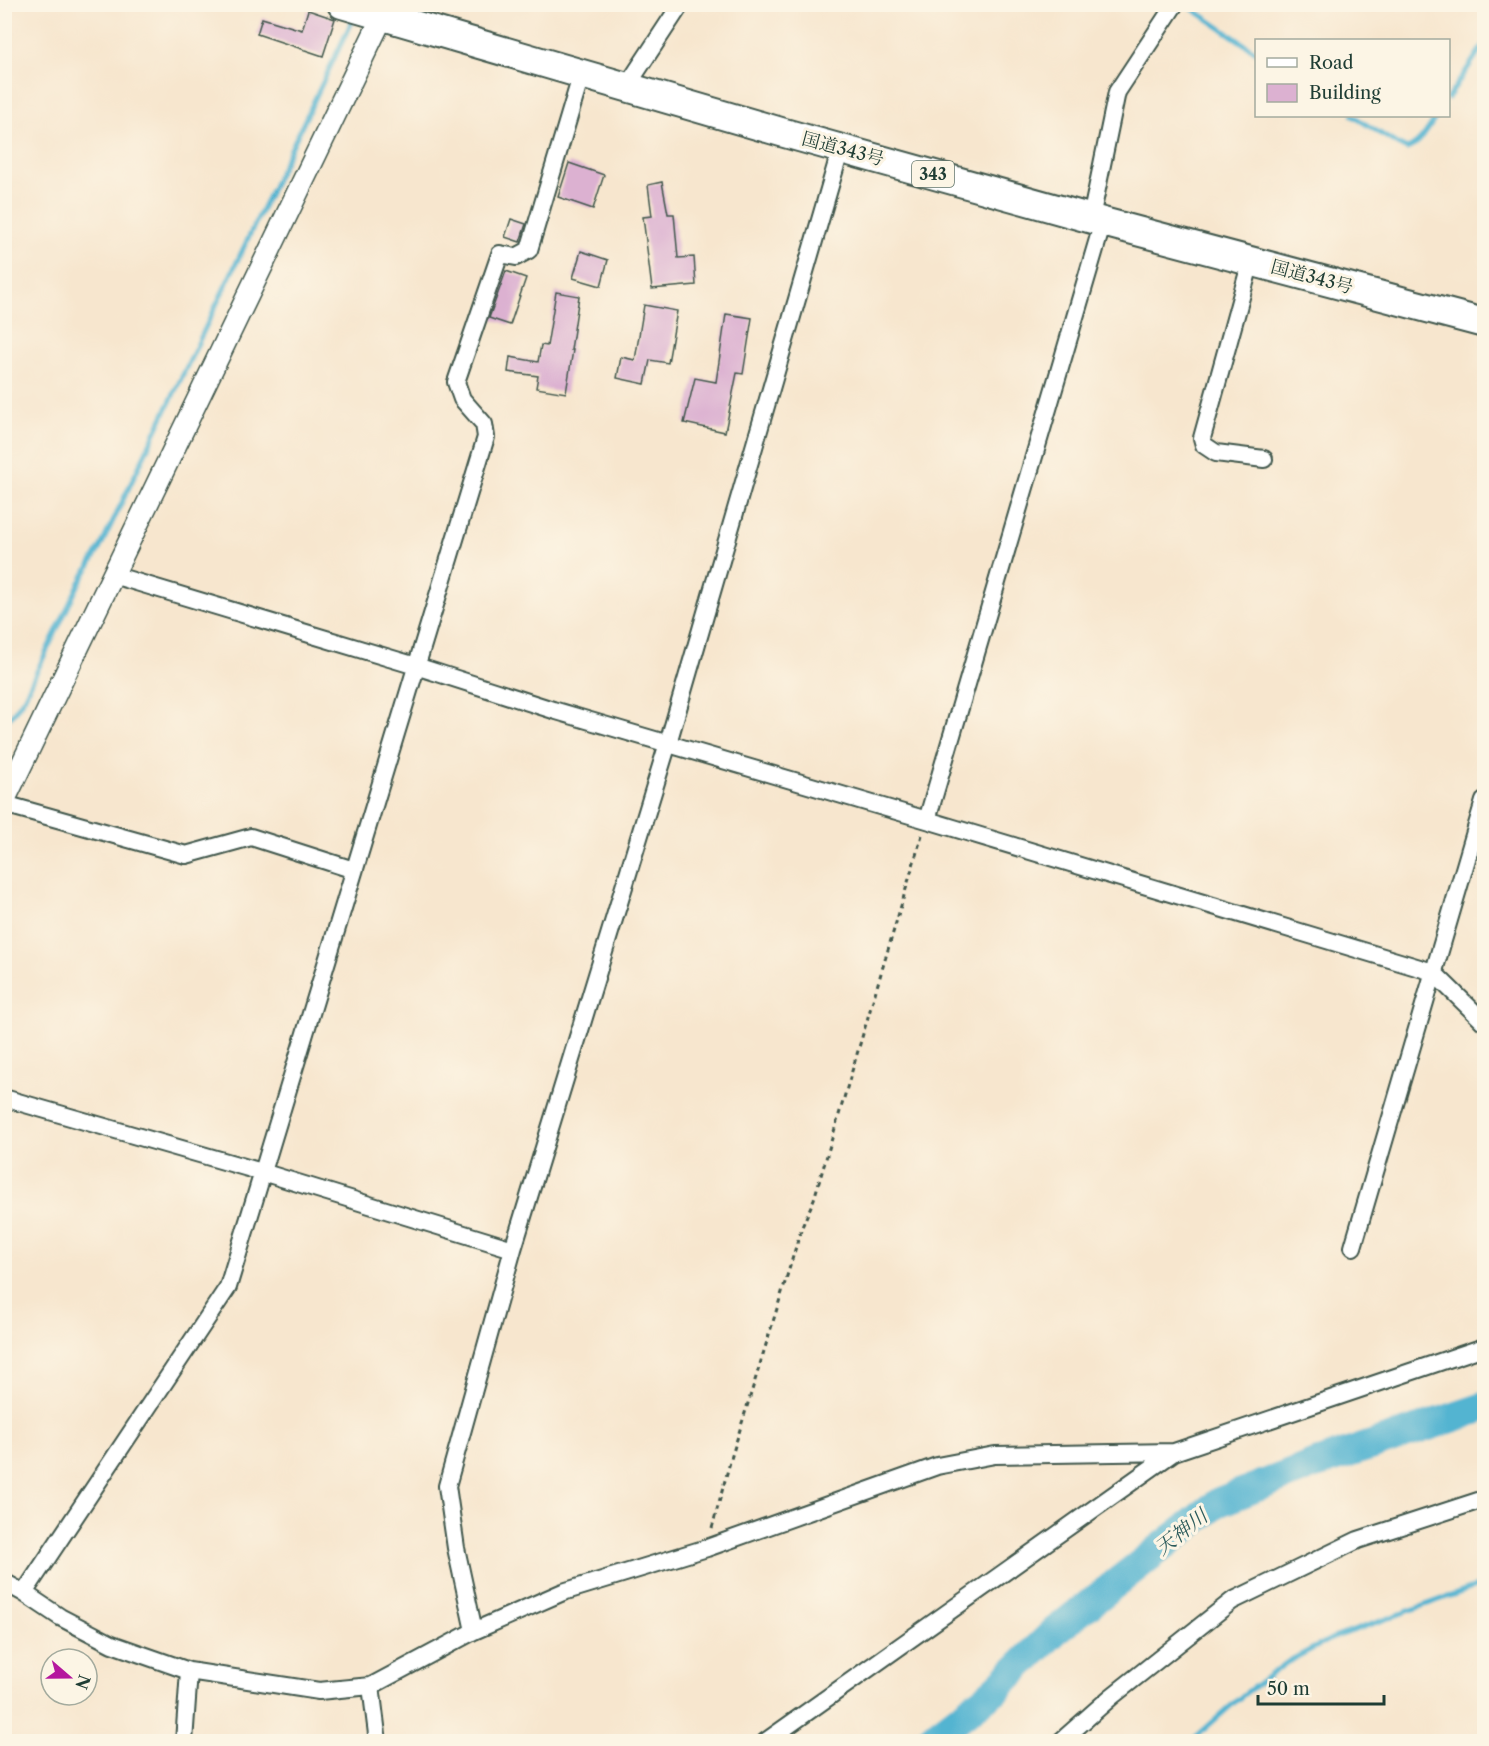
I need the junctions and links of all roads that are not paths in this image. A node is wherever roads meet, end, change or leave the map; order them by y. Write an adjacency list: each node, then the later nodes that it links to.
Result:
1 (342, 4): 4 (highway, 国道343号 / 343)
2 (681, 4): 6 (street)
3 (1174, 6): 8 (street)
4 (386, 11): 5 (highway, 国道343号 / 343); 12 (street)
5 (582, 73): 6 (highway, 国道343号 / 343); 13 (street)
6 (627, 86): 7 (highway, 国道343号 / 343)
7 (841, 148): 8 (highway, 国道343号 / 343); 14 (street)
8 (1097, 220): 9 (highway, 国道343号 / 343); 17 (street)
9 (1251, 261): 10 (highway, 国道343号 / 343); 11 (street)
10 (1485, 323)
11 (1264, 459)
12 (113, 575): 13 (street); 16 (street)
13 (416, 666): 14 (street); 18 (street)
14 (668, 743): 17 (street); 24 (street)
15 (1485, 801): 19 (street)
16 (4, 803): 18 (street)
17 (927, 820): 19 (street)
18 (354, 870): 22 (street)
19 (1433, 972): 20 (street); 23 (street)
20 (1485, 1022)
21 (4, 1098): 22 (street)
22 (262, 1172): 24 (street); 29 (street)
23 (1353, 1247)
24 (513, 1249): 30 (street)
25 (1485, 1347): 26 (street)
26 (1174, 1452): 30 (street); 35 (street)
27 (1485, 1499): 36 (street)
28 (4, 1582): 29 (street)
29 (24, 1593): 31 (street)
30 (474, 1631): 32 (street)
31 (189, 1671): 32 (street); 33 (street)
32 (370, 1686): 34 (street)
33 (184, 1742)
34 (378, 1742)
35 (765, 1742)
36 (1060, 1742)

